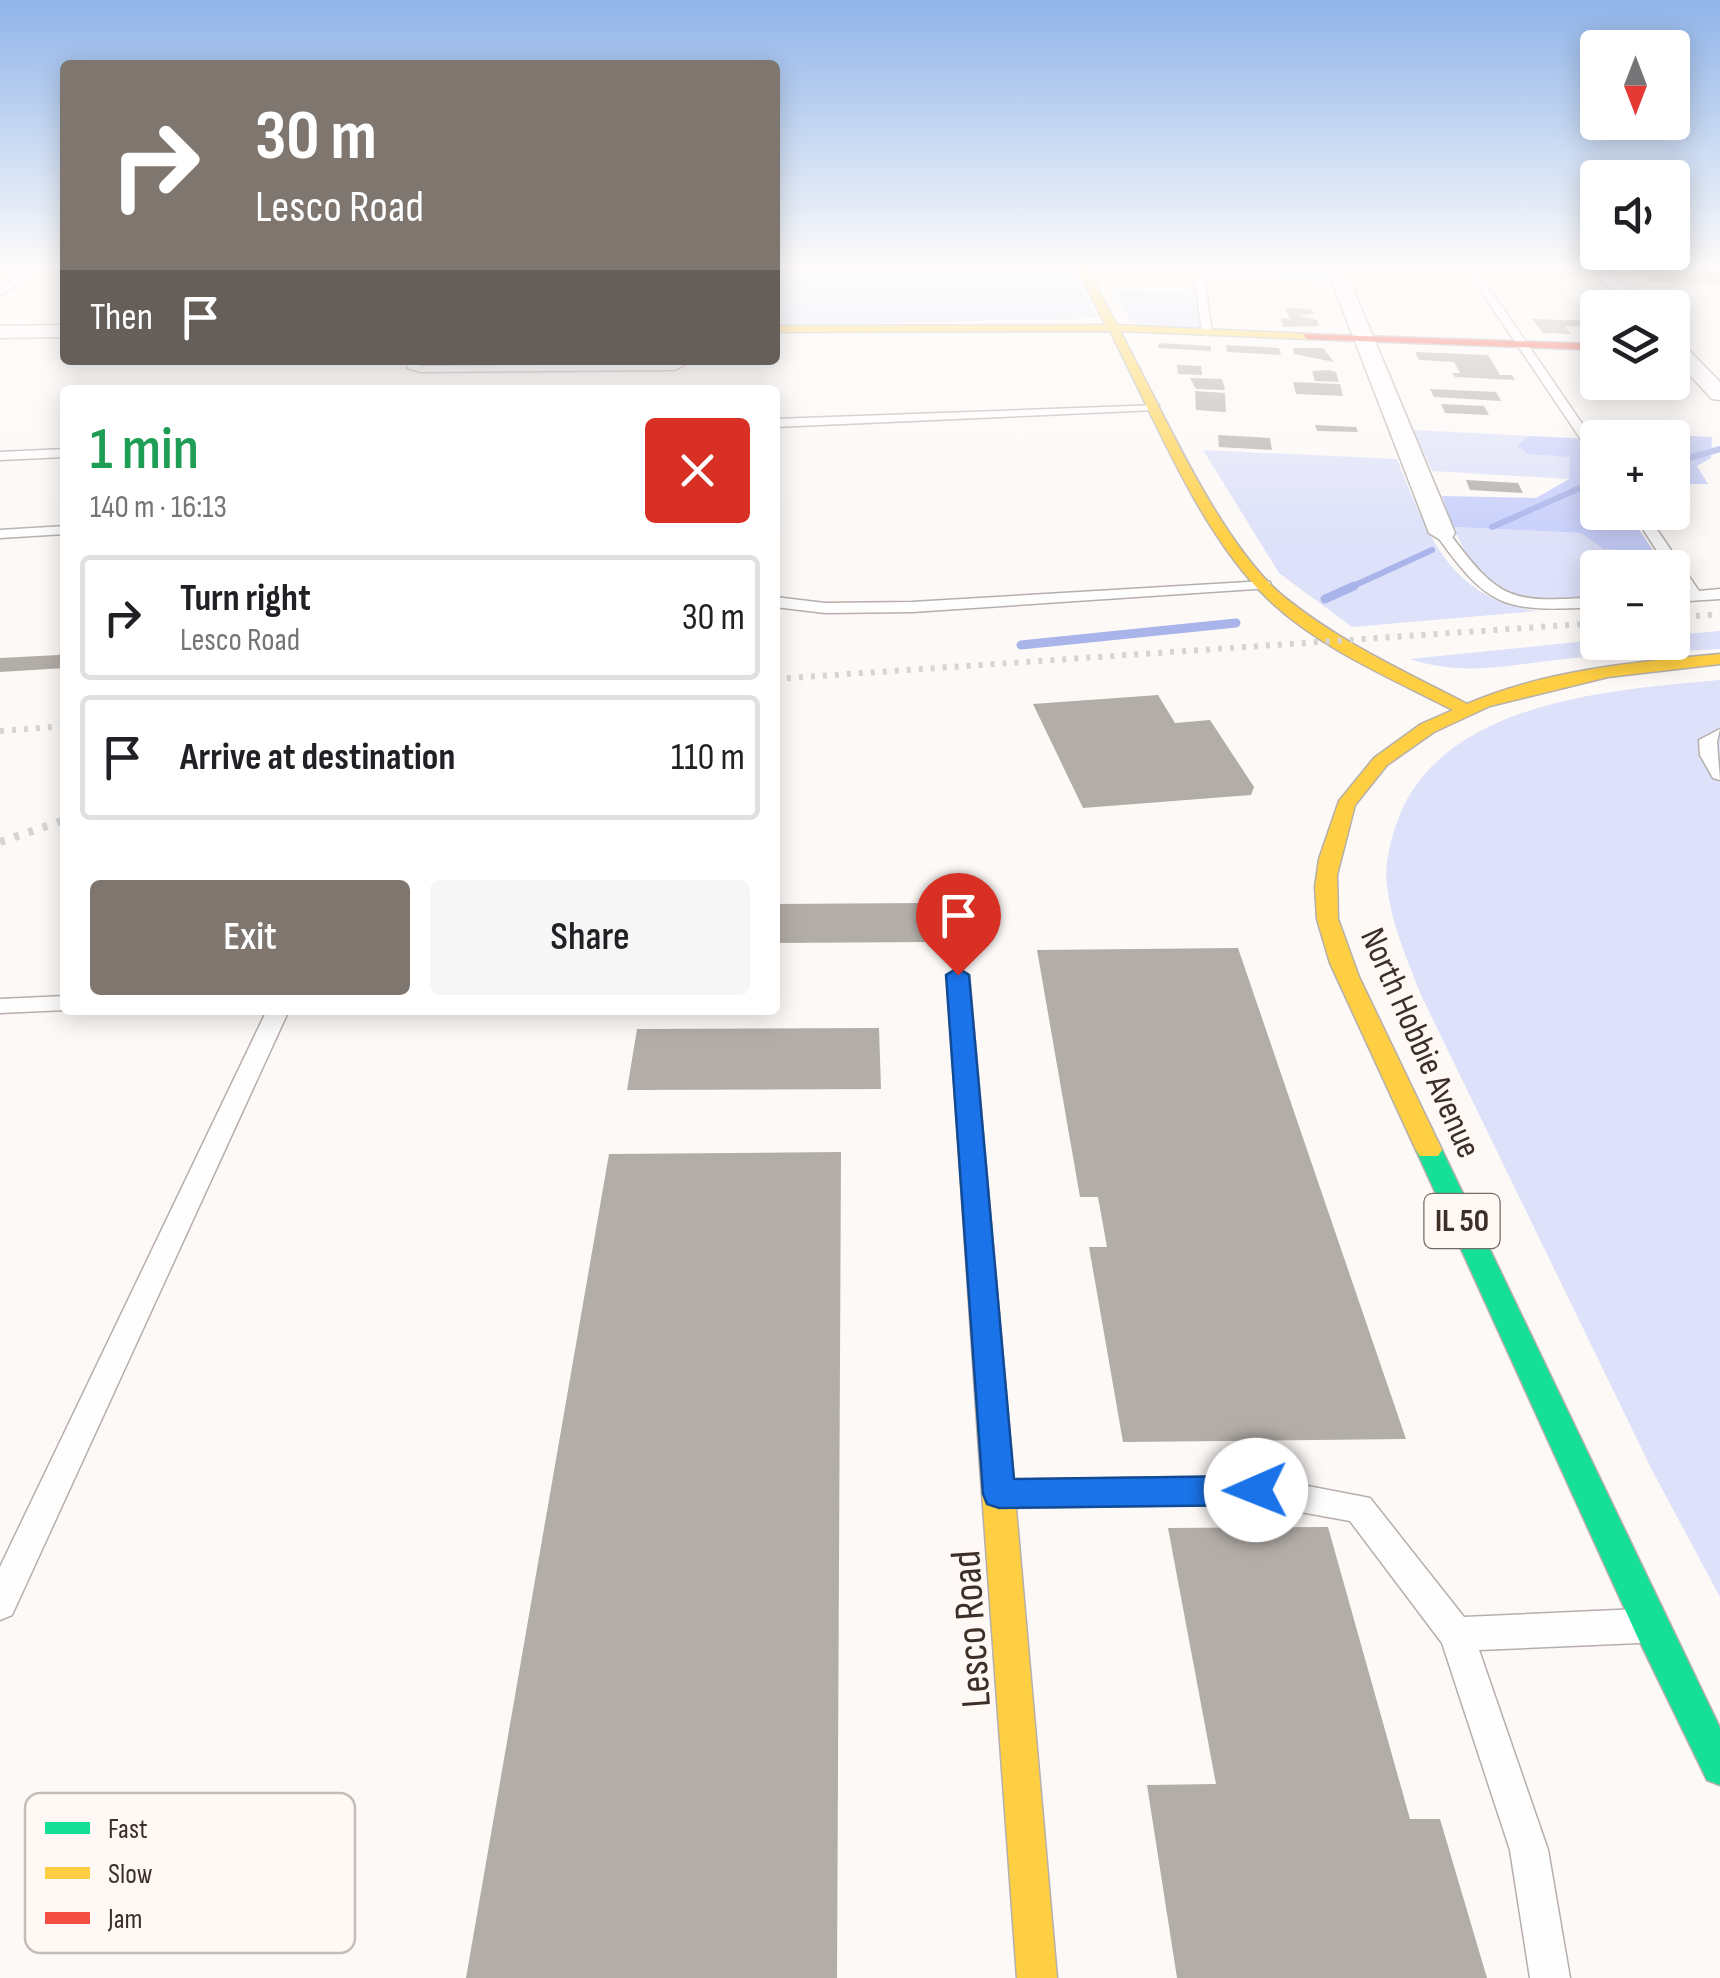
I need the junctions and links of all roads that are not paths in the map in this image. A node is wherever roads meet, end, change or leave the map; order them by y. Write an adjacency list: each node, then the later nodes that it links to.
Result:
1 (1131, 361): 10 (main road)
2 (1373, 361): 17 (street)
3 (1534, 361): 12 (lane)
4 (1690, 363): 9 (street)
5 (412, 365): 8 (lane)
6 (524, 365): 8 (lane)
7 (679, 365): 8 (lane)
8 (514, 368)
9 (1720, 394)
10 (1155, 407): 11 (lane); 19 (main road)
11 (780, 423)
12 (1580, 429)
13 (60, 453): 14 (lane)
14 (0, 456)
15 (60, 530): 18 (lane)
16 (1650, 530): 22 (lane)
17 (1442, 533): 24 (lane)
18 (0, 534)
19 (1264, 585): 23 (lane); 26 (main road)
20 (1720, 594): 22 (lane)
21 (1690, 596): 22 (lane)
22 (1694, 596)
23 (780, 603)
24 (1580, 603)
25 (1720, 659): 26 (main road, IL 50)
26 (1462, 708): 35 (main road, North Hobbie Avenue / IL 50)
27 (1720, 734): 28 (lane)
28 (1720, 774)
29 (958, 975): 33 (main road, Lesco Road)
30 (60, 1003): 31 (lane)
31 (0, 1006)
32 (276, 1015): 34 (lane)
33 (999, 1494): 36 (lane); 38 (main road, Lesco Road)
34 (0, 1604)
35 (1650, 1626): 36 (lane); 37 (main road, North Hobbie Avenue / IL 50)
36 (1456, 1634): 39 (lane)
37 (1720, 1767)
38 (1036, 1978)
39 (1550, 1978)

